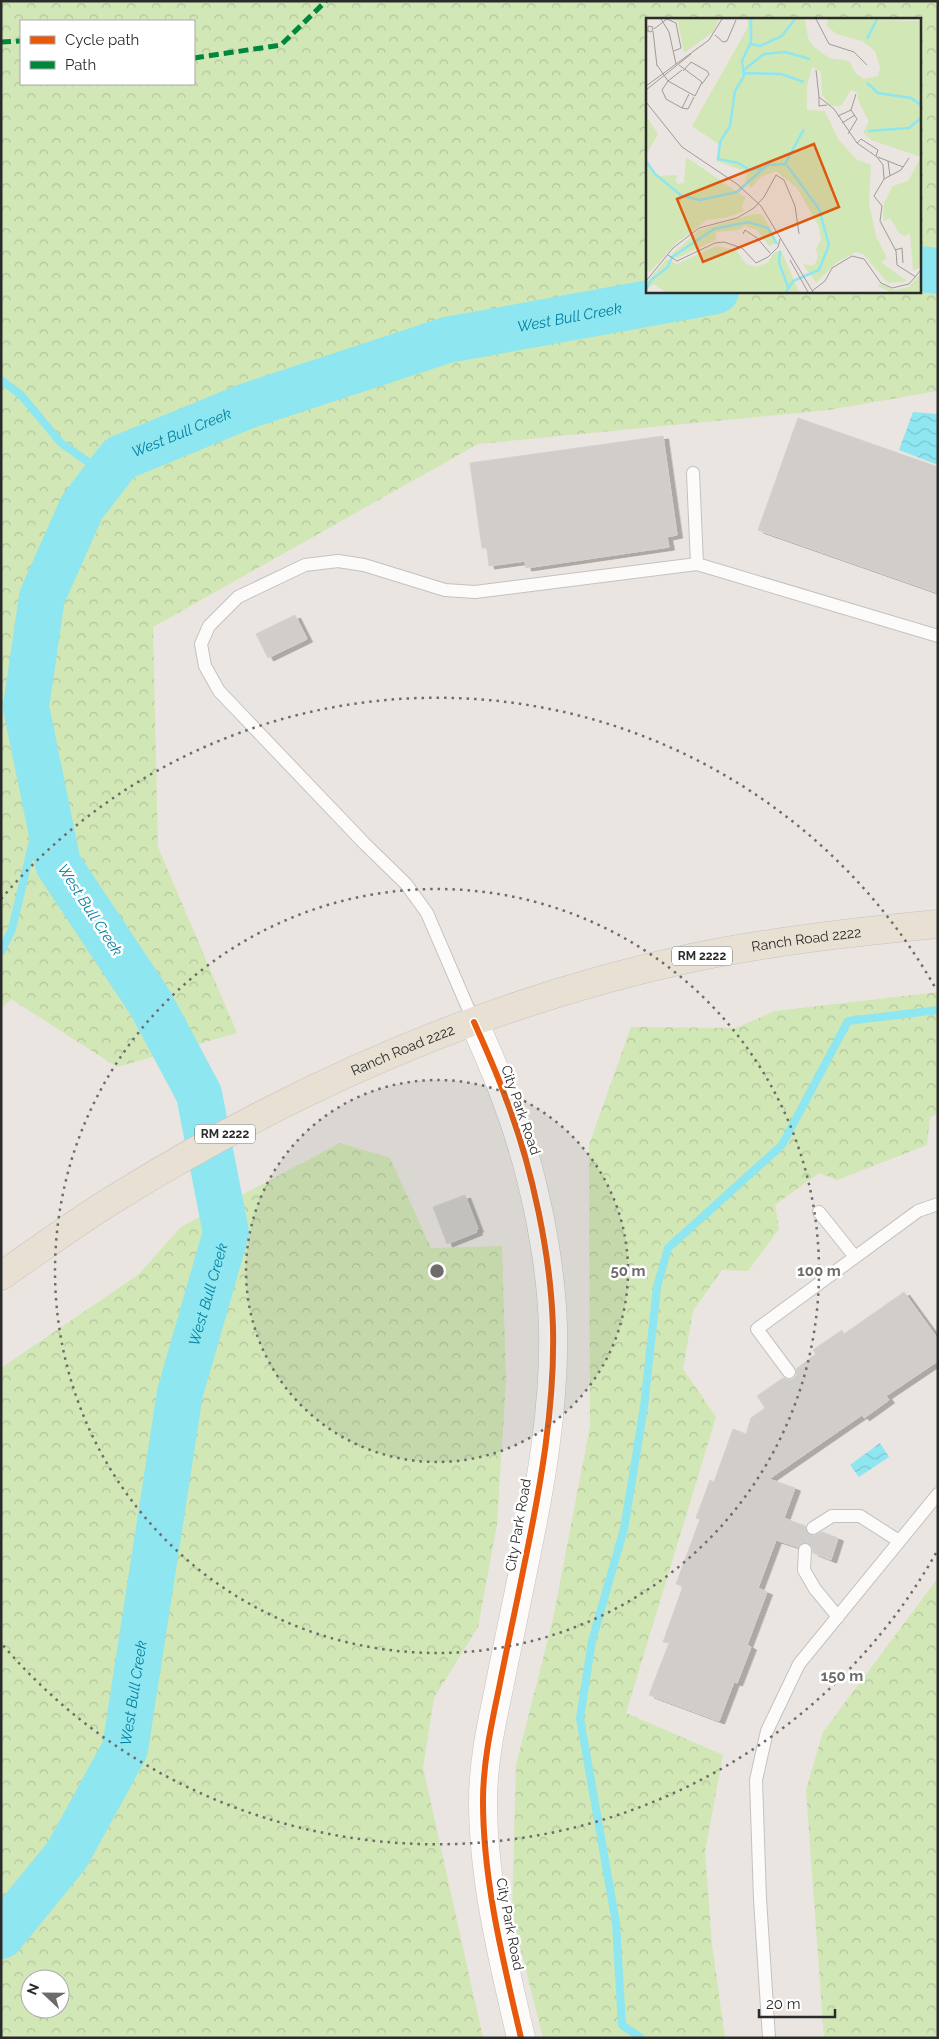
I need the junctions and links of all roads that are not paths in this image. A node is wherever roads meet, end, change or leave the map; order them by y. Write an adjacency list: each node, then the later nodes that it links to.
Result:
1 (693, 473): 2 (lane)
2 (697, 564): 3 (lane); 5 (lane)
3 (938, 636)
4 (938, 924): 5 (main road, Ranch Road 2222 / RM 2222)
5 (474, 1022): 9 (main road, Ranch Road 2222 / RM 2222); 16 (street, City Park Road)
6 (938, 1204): 8 (lane)
7 (819, 1212): 8 (lane)
8 (855, 1257): 10 (lane)
9 (1, 1276)
10 (789, 1372)
11 (938, 1494): 13 (lane)
12 (813, 1528): 13 (lane)
13 (899, 1541): 15 (lane)
14 (805, 1550): 15 (lane)
15 (838, 1617): 17 (lane)
16 (521, 2038)
17 (769, 2038)

